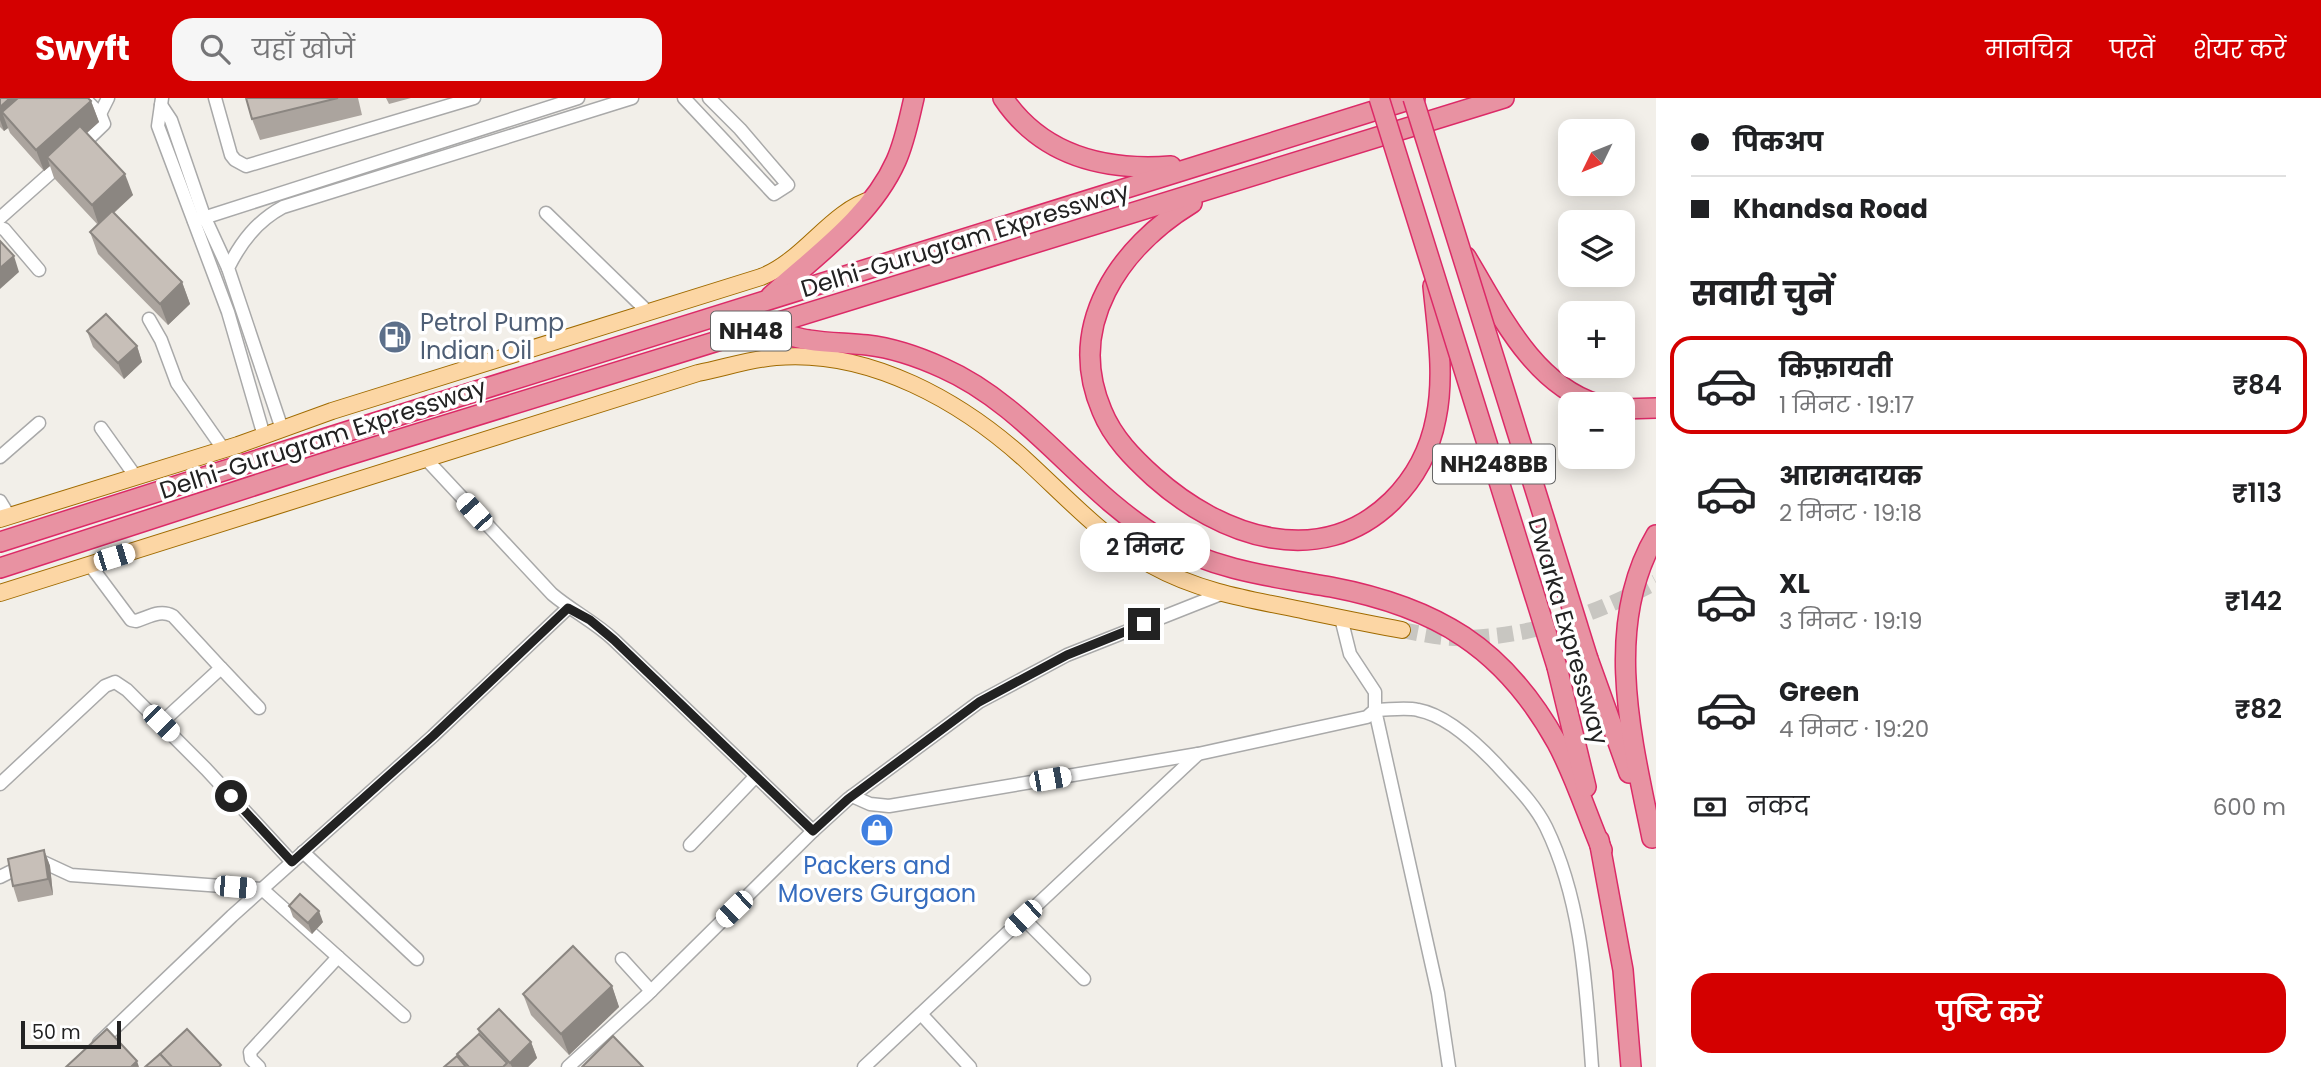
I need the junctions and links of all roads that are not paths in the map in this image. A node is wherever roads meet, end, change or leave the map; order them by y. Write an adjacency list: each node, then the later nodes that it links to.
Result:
1 (84, 98): 15 (street)
2 (108, 98): 15 (street)
3 (215, 98): 4 (street)
4 (474, 98)
5 (578, 98): 21 (street)
6 (632, 98): 25 (street)
7 (684, 98): 8 (street)
8 (709, 98)
9 (914, 98): 18 (highway)
10 (1003, 98): 16 (highway)
11 (1379, 98): 24 (highway, Dwarka Expressway / NH248BB, bridge)
12 (1414, 98): 16 (highway, Delhi-Gurugram Expressway / NH48); 23 (highway, Dwarka Expressway / NH248BB, bridge)
13 (1504, 98): 17 (highway, Delhi-Gurugram Expressway / NH48)
14 (161, 102): 21 (street)
15 (100, 114): 20 (street)
16 (1208, 163): 27 (highway, Delhi-Gurugram Expressway / NH48)
17 (1216, 187): 24 (highway, bridge); 30 (highway, Delhi-Gurugram Expressway / NH48)
18 (873, 199): 27 (highway); 28 (main road)
19 (546, 213): 28 (street)
20 (0, 218)
21 (199, 219): 25 (street); 37 (street)
22 (0, 228): 26 (street)
23 (1461, 248): 31 (highway); 63 (highway, Dwarka Expressway / NH248BB, bridge)
24 (1430, 260): 64 (highway, Dwarka Expressway / NH248BB, bridge)
25 (228, 268): 36 (street)
26 (39, 270)
27 (765, 301): 45 (highway, Delhi-Gurugram Expressway / NH48)
28 (649, 312): 36 (main road)
29 (149, 319): 38 (street)
30 (763, 327): 47 (highway, Delhi-Gurugram Expressway / NH48); 64 (highway)
31 (1570, 392)
32 (1656, 408): 33 (highway)
33 (1635, 409)
34 (39, 423): 39 (street)
35 (102, 428): 41 (street)
36 (282, 429): 37 (main road)
37 (264, 436): 38 (main road)
38 (224, 450): 41 (main road)
39 (0, 457)
40 (426, 459): 46 (main road); 49 (main road); 50 (street)
41 (136, 477): 43 (main road)
42 (0, 501): 43 (street)
43 (5, 518)
44 (1656, 535): 63 (highway)
45 (0, 542)
46 (90, 565): 48 (main road); 53 (street)
47 (0, 568)
48 (0, 593)
49 (1221, 594): 51 (main road); 60 (street)
50 (568, 608): 58 (street); 65 (street)
51 (1341, 618): 52 (main road); 55 (street)
52 (1402, 631)
53 (221, 668): 54 (street); 56 (street)
54 (259, 708)
55 (1375, 710): 57 (street); 82 (street); 83 (street)
56 (161, 723): 59 (street); 66 (street)
57 (1198, 754): 60 (street); 69 (street)
58 (757, 776): 61 (street); 62 (street)
59 (0, 784)
60 (852, 796): 61 (street)
61 (813, 831): 74 (street)
62 (690, 845)
63 (1654, 846)
64 (1601, 850): 84 (highway, Dwarka Expressway / NH248BB)
65 (303, 852): 66 (street); 72 (street)
66 (292, 862): 68 (street)
67 (0, 877): 68 (street)
68 (262, 890): 70 (street); 77 (street)
69 (1023, 918): 73 (street); 75 (street)
70 (338, 957): 76 (street); 78 (street)
71 (622, 958): 74 (street)
72 (416, 959)
73 (1083, 979)
74 (651, 991): 79 (street)
75 (921, 1014): 80 (street); 81 (street)
76 (404, 1016)
77 (87, 1054)
78 (259, 1067)
79 (568, 1067)
80 (864, 1067)
81 (970, 1067)
82 (1449, 1067)
83 (1592, 1067)
84 (1631, 1067)

